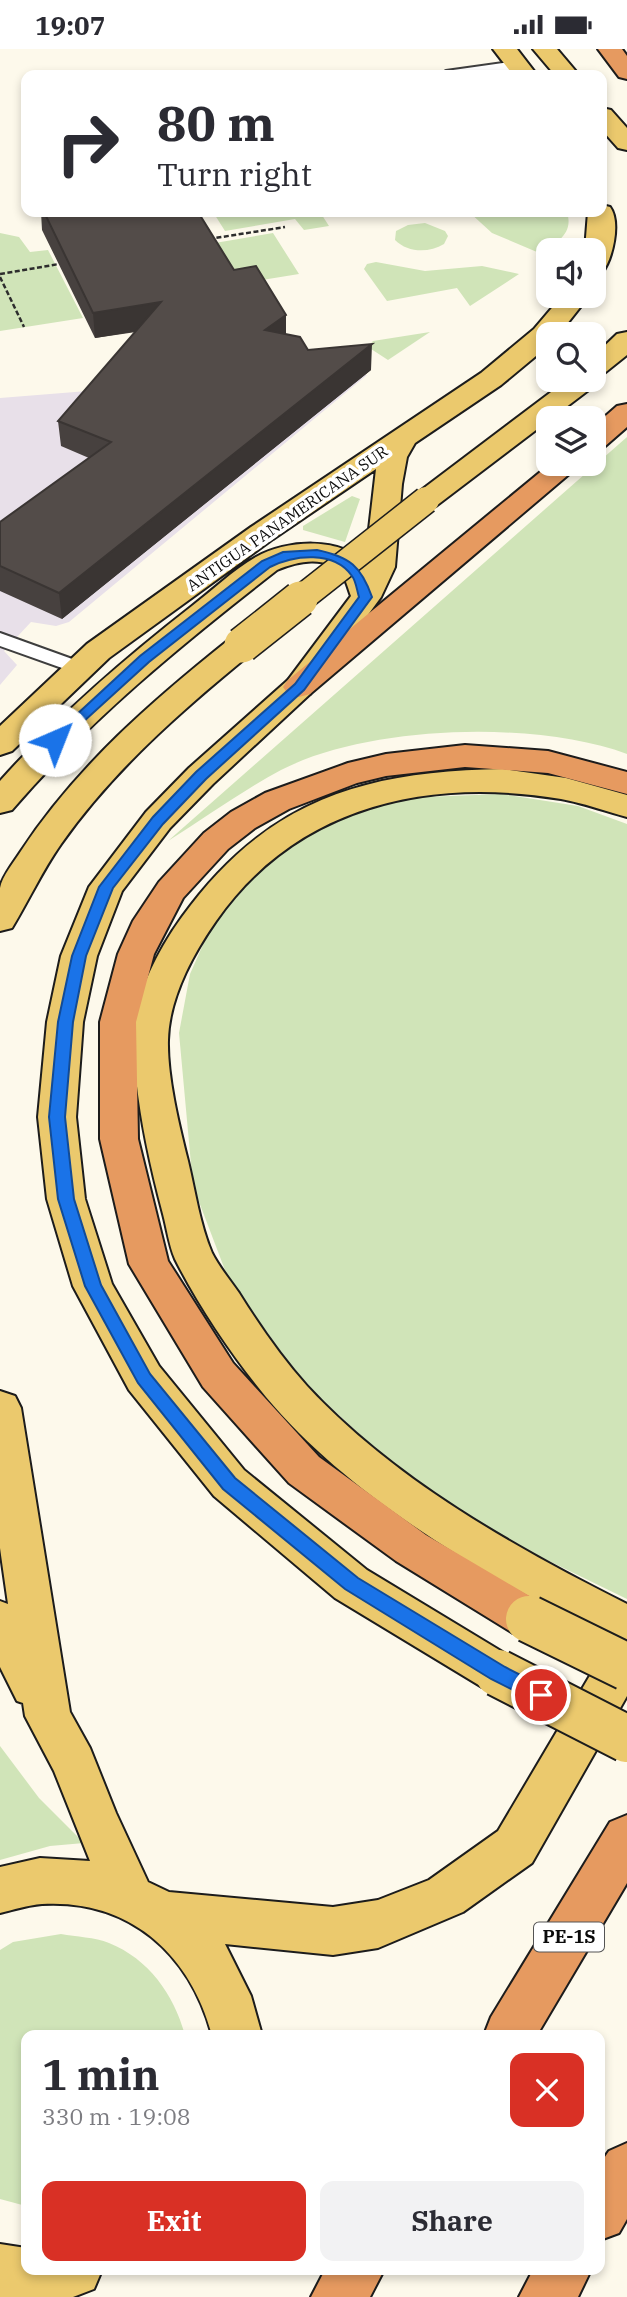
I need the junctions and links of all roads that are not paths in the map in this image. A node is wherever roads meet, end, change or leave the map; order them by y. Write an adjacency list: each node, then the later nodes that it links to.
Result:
1 (545, 49): 5 (main road)
2 (610, 49): 6 (highway)
3 (515, 63): 4 (lane)
4 (475, 70)
5 (563, 70)
6 (627, 72)
7 (607, 121): 8 (main road)
8 (627, 143)
9 (601, 217): 10 (main road)
10 (601, 238)
11 (566, 308): 17 (main road, ANTIGUA PANAMERICANA SUR)
12 (627, 340): 13 (main road)
13 (606, 360)
14 (568, 392): 27 (main road, bridge)
15 (627, 412): 16 (highway)
16 (606, 431)
17 (403, 439): 19 (main road); 21 (main road, ANTIGUA PANAMERICANA SUR)
18 (553, 476): 22 (highway)
19 (366, 597): 22 (main road); 25 (main road)
20 (0, 639): 21 (lane)
21 (79, 668): 23 (main road, ANTIGUA PANAMERICANA SUR)
22 (299, 687): 35 (main road, bridge)
23 (0, 744)
24 (627, 783): 29 (highway)
25 (0, 802)
26 (627, 806): 29 (main road)
27 (0, 919)
28 (0, 1408): 34 (main road)
29 (538, 1602): 31 (main road); 33 (main road, bridge)
30 (0, 1621): 34 (main road)
31 (627, 1626)
32 (627, 1654): 38 (main road)
33 (627, 1667)
34 (48, 1716): 38 (main road)
35 (627, 1739)
36 (627, 1838): 40 (highway, PE-1S)
37 (0, 1890): 38 (main road)
38 (148, 1905): 39 (main road)
39 (236, 2030)
40 (512, 2030)
41 (627, 2169): 42 (highway)
42 (605, 2206)
43 (0, 2271): 44 (main road)
44 (21, 2274)
45 (353, 2275): 47 (highway)
46 (561, 2275): 48 (highway)
47 (338, 2297)
48 (546, 2297)

